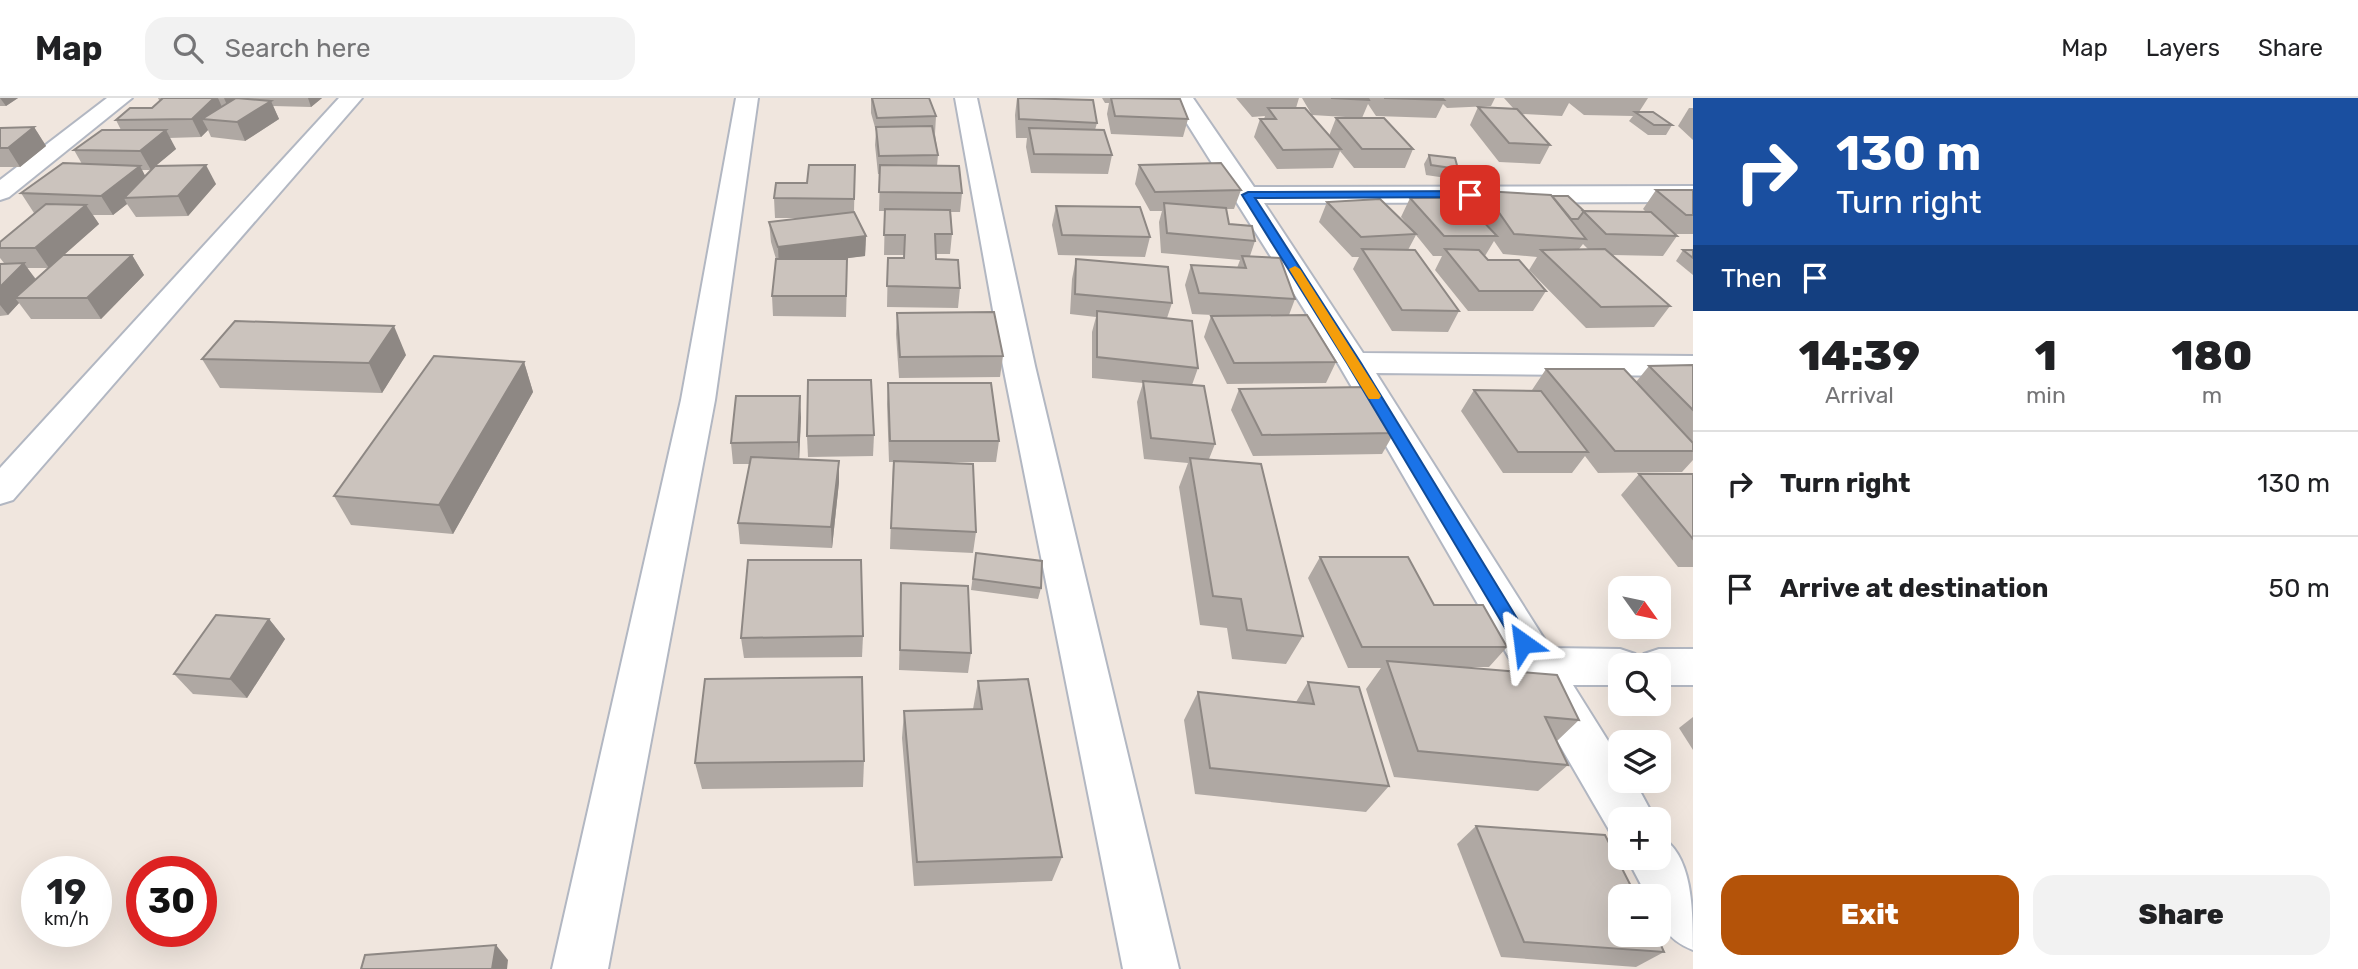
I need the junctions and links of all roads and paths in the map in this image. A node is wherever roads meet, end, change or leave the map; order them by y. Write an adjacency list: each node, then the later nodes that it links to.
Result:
1 (121, 98): 6 (street)
2 (351, 98): 11 (street)
3 (747, 98): 19 (street)
4 (966, 98): 20 (street)
5 (1182, 98): 8 (street)
6 (0, 192)
7 (1693, 194): 8 (street)
8 (1248, 195): 9 (street)
9 (1354, 363): 10 (street); 12 (street)
10 (1693, 366)
11 (0, 491)
12 (1537, 666): 13 (street); 16 (street)
13 (1608, 667)
14 (1671, 667): 15 (street)
15 (1693, 667)
16 (1623, 807)
17 (1660, 870): 18 (street)
18 (1693, 923)
19 (580, 969)
20 (1151, 969)

